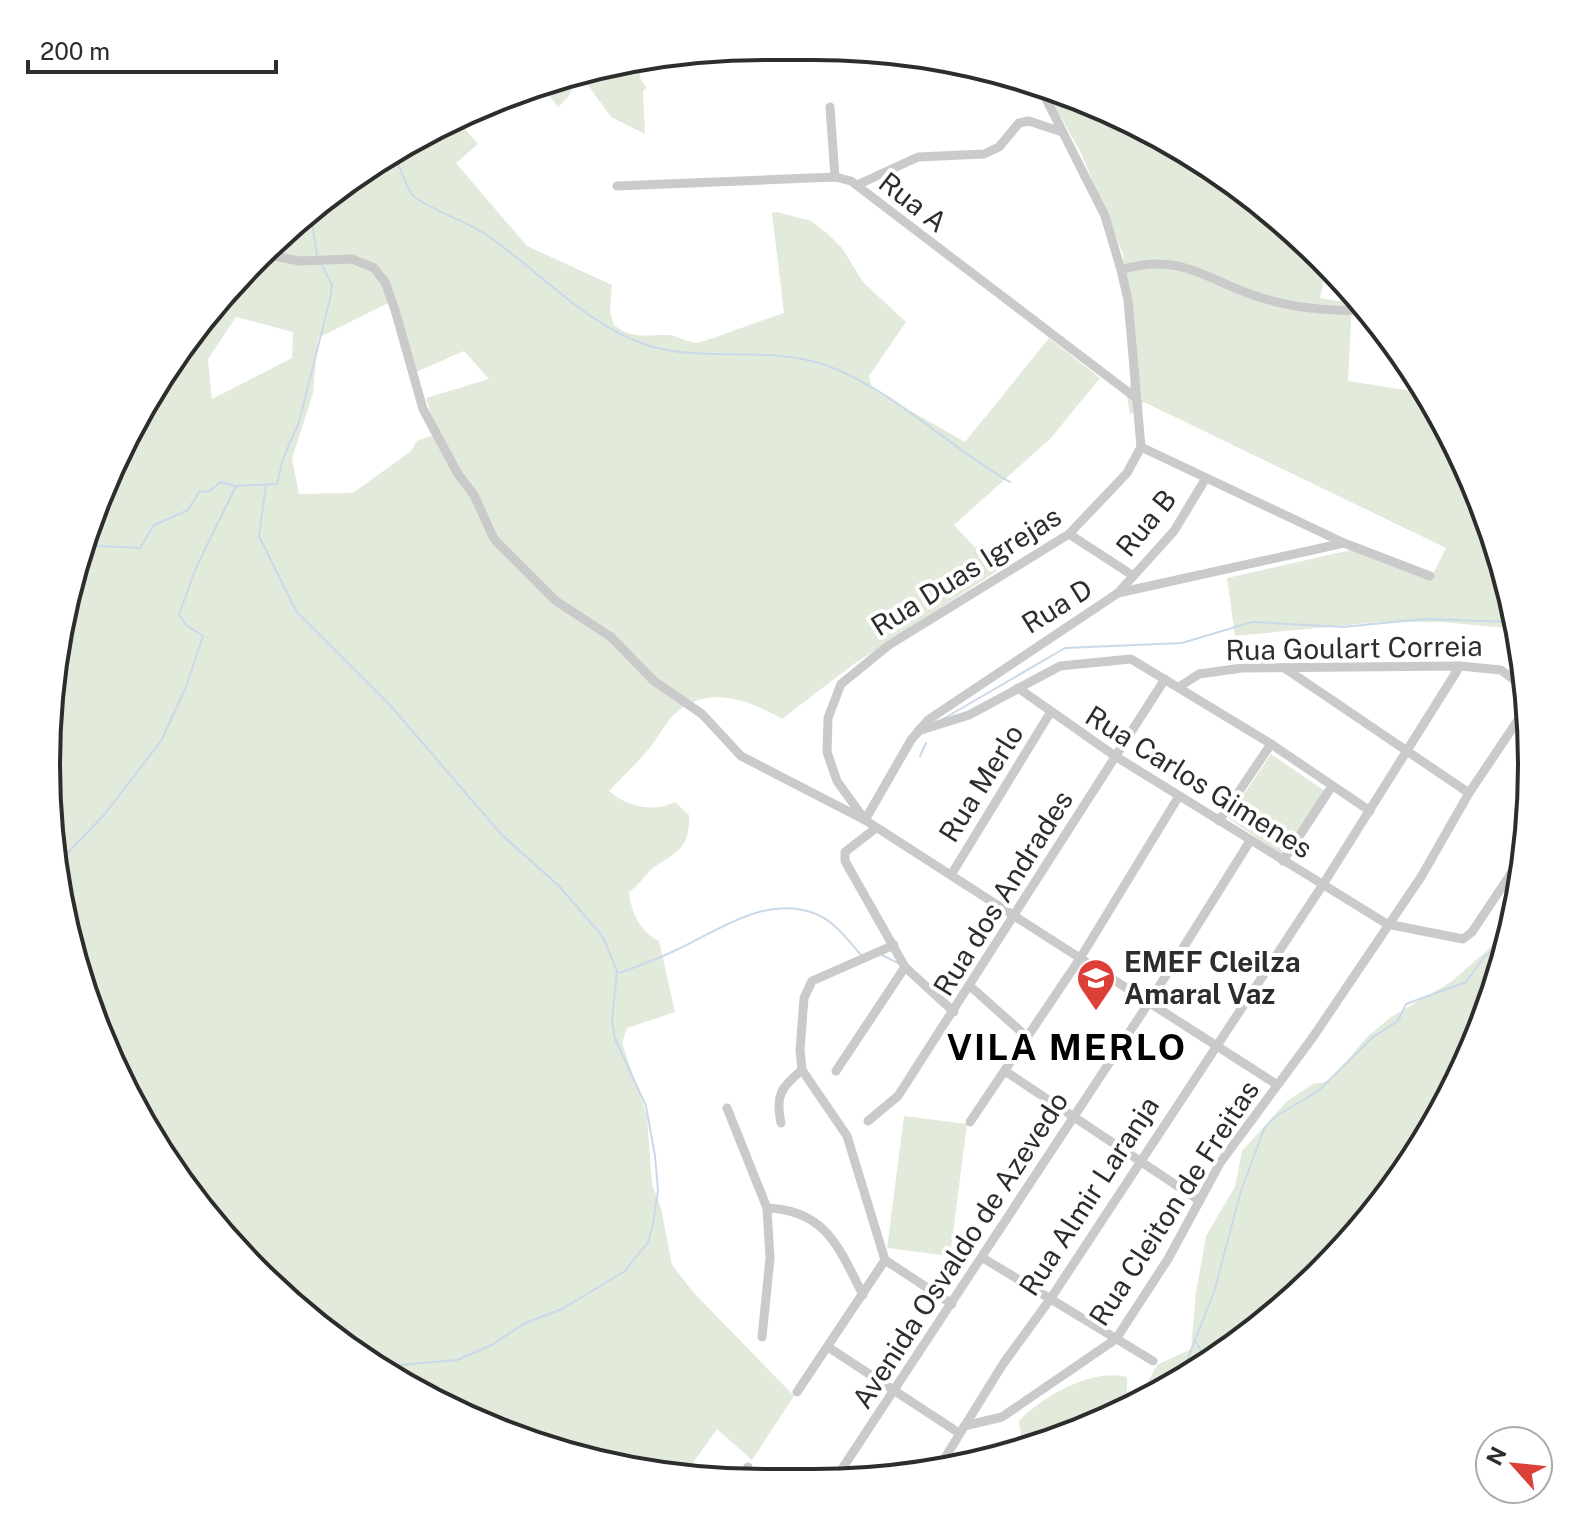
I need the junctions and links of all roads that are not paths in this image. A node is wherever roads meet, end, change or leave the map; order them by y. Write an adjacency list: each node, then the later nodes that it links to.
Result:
1 (1046, 99): 3 (street)
2 (830, 107): 4 (street)
3 (1062, 132): 5 (street); 8 (street)
4 (835, 177): 5 (street, Rua A); 6 (street, Rua A)
5 (857, 185): 10 (street, Rua A)
6 (617, 186)
7 (276, 256): 34 (street)
8 (1121, 270): 9 (street); 10 (street)
9 (1350, 309)
10 (1136, 398): 11 (street)
11 (1141, 447): 12 (street); 13 (street, Rua Duas Igrejas)
12 (1206, 478): 14 (street); 15 (street, Rua B)
13 (1069, 534): 15 (street); 34 (street, Rua Duas Igrejas)
14 (1344, 543): 16 (street); 17 (street, Rua D)
15 (1132, 575): 17 (street, Rua B)
16 (1430, 576)
17 (1118, 593): 26 (street, Rua D)
18 (1460, 666): 19 (street, Rua Goulart Correia); 21 (street, Rua Goulart Correia); 28 (street, Rua Almir Laranja)
19 (1286, 669): 22 (street, Rua Goulart Correia); 28 (street)
20 (1165, 679): 22 (street); 23 (street); 29 (street, Rua dos Andrades)
21 (1513, 679)
22 (1179, 687): 27 (street)
23 (1018, 688): 24 (street, Rua Carlos Gimenes); 26 (street)
24 (1050, 713): 29 (street, Rua Carlos Gimenes); 39 (street, Rua Merlo)
25 (1516, 723): 31 (street, Rua Cleiton de Freitas)
26 (918, 731): 34 (street, Rua D)
27 (1271, 744): 30 (street); 35 (street)
28 (1405, 750): 31 (street); 33 (street, Rua Almir Laranja)
29 (1115, 756): 32 (street, Rua Carlos Gimenes); 42 (street, Rua dos Andrades)
30 (1332, 786): 33 (street); 38 (street)
31 (1469, 793): 43 (street, Rua Cleiton de Freitas)
32 (1179, 796): 35 (street, Rua Carlos Gimenes); 45 (street)
33 (1370, 811): 41 (street, Rua Almir Laranja)
34 (865, 820): 36 (street)
35 (1219, 821): 37 (street, Rua Carlos Gimenes)
36 (876, 828): 39 (street); 44 (street)
37 (1250, 841): 38 (street, Rua Carlos Gimenes); 48 (street, Avenida Osvaldo de Azevedo)
38 (1283, 861): 41 (street, Rua Carlos Gimenes)
39 (951, 875): 42 (street)
40 (1508, 878): 43 (street, Rua Carlos Gimenes)
41 (1322, 886): 43 (street, Rua Carlos Gimenes); 51 (street, Rua Almir Laranja)
42 (1014, 918): 45 (street); 47 (street, Rua dos Andrades)
43 (1387, 924): 55 (street, Rua Cleiton de Freitas)
44 (894, 945): 46 (street); 52 (street)
45 (1079, 960): 48 (street); 50 (street)
46 (905, 967): 49 (street); 53 (street)
47 (970, 986): 49 (street, Rua dos Andrades); 50 (street)
48 (1148, 1004): 51 (street); 57 (street, Avenida Osvaldo de Azevedo)
49 (954, 1012): 58 (street, Rua dos Andrades)
50 (1027, 1037): 54 (street)
51 (1213, 1046): 55 (street); 61 (street, Rua Almir Laranja)
52 (802, 1070): 60 (street); 65 (street)
53 (836, 1071)
54 (1005, 1071): 57 (street); 59 (street)
55 (1276, 1084): 62 (street, Rua Cleiton de Freitas)
56 (727, 1108): 63 (street)
57 (1074, 1117): 61 (street); 64 (street, Avenida Osvaldo de Azevedo)
58 (868, 1121)
59 (970, 1122)
60 (781, 1123)
61 (1140, 1158): 62 (street); 67 (street, Rua Almir Laranja)
62 (1200, 1201): 70 (street, Rua Cleiton de Freitas)
63 (767, 1208): 66 (street); 69 (street)
64 (983, 1258): 67 (street); 68 (street, Avenida Osvaldo de Azevedo)
65 (885, 1260): 66 (street); 68 (street)
66 (863, 1295): 71 (street)
67 (1051, 1298): 70 (street); 75 (street, Rua Almir Laranja)
68 (952, 1304): 73 (street, Avenida Osvaldo de Azevedo)
69 (762, 1337)
70 (1116, 1339): 72 (street); 75 (street, Rua Cleiton de Freitas)
71 (828, 1347): 73 (street); 74 (street)
72 (1153, 1361)
73 (895, 1391): 75 (street); 77 (street, Avenida Osvaldo de Azevedo)
74 (797, 1392)
75 (962, 1430): 76 (street, Rua Almir Laranja)
76 (946, 1456)
77 (843, 1468)

